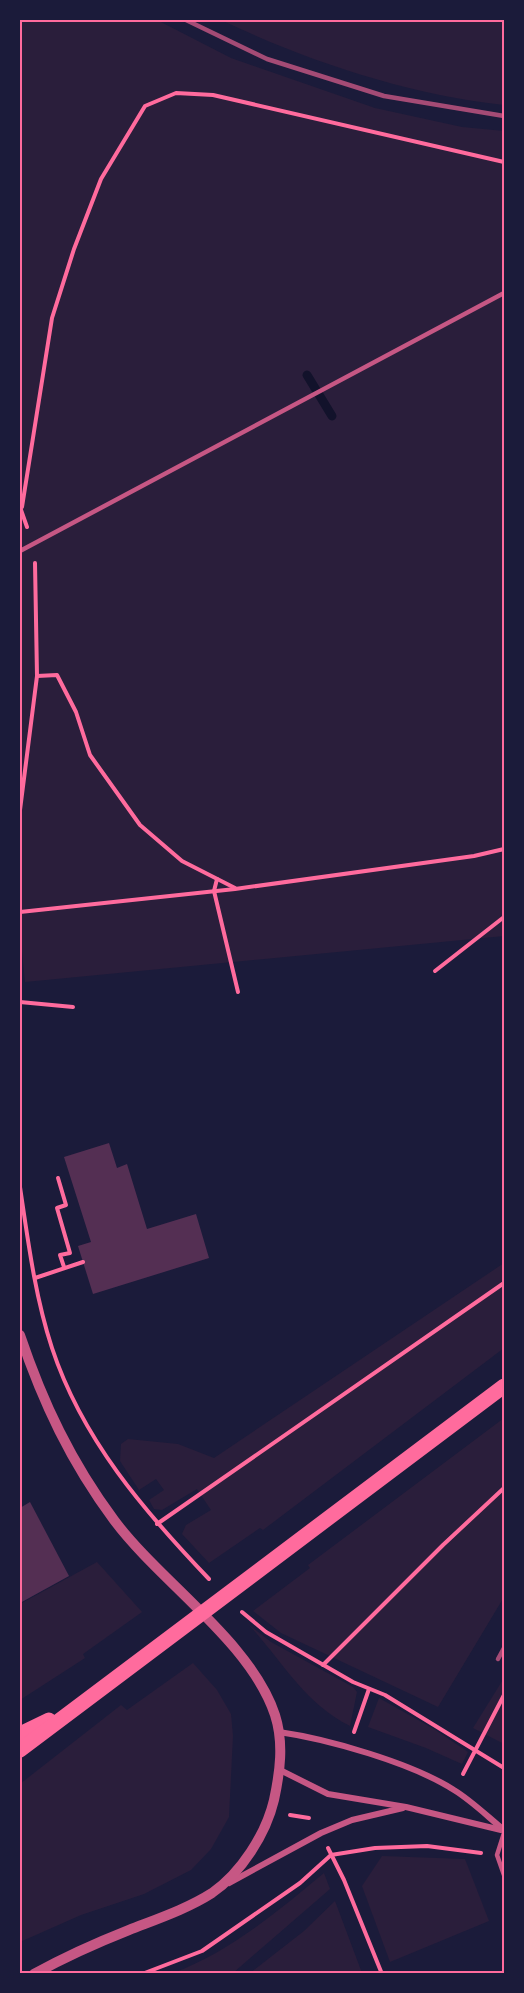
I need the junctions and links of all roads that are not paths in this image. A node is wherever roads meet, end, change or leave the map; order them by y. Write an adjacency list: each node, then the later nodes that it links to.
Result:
1 (504, 293): 2 (lane)
2 (20, 551)
3 (20, 1335): 6 (street)
4 (504, 1386): 5 (main road)
5 (76, 1708): 7 (main road); 8 (main road)
6 (279, 1732): 9 (street); 11 (street)
7 (20, 1734)
8 (20, 1750)
9 (280, 1770): 10 (street); 13 (street)
10 (406, 1807): 11 (street); 13 (street)
11 (504, 1831): 12 (lane)
12 (504, 1875)
13 (213, 1892): 14 (street)
14 (34, 1974)

